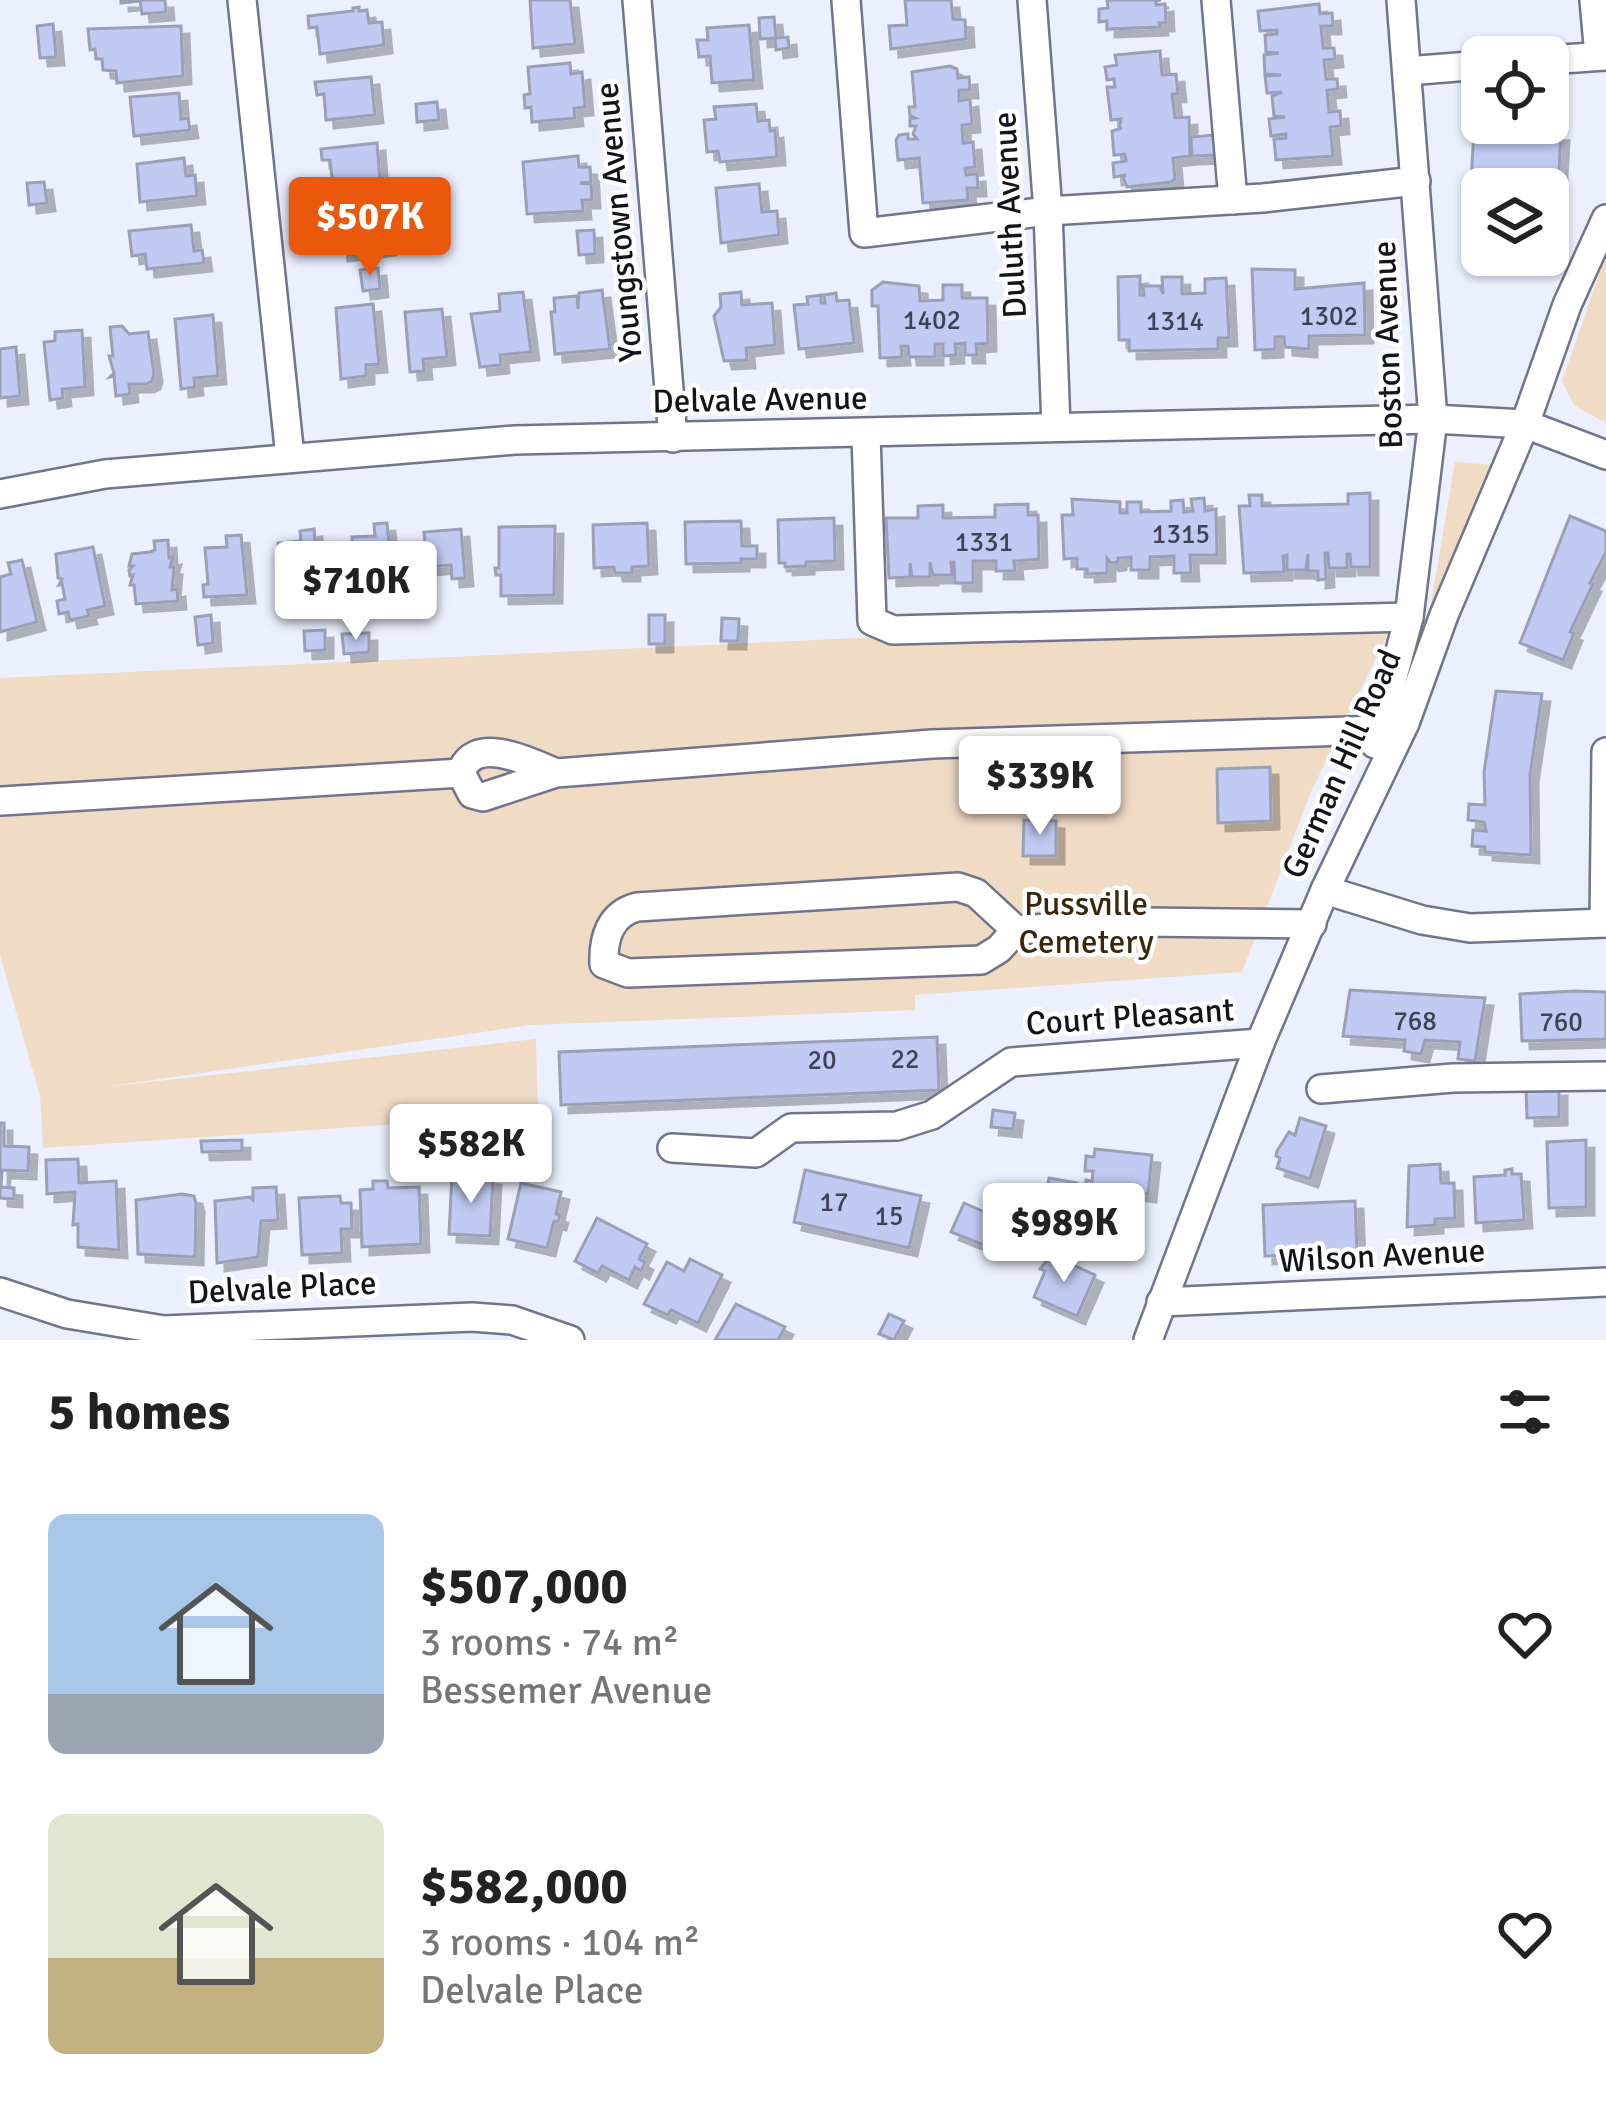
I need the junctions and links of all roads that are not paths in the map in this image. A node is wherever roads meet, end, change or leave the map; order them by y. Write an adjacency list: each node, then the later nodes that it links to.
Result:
1 (242, 0): 22 (street)
2 (637, 0): 20 (street, Youngstown Avenue)
3 (846, 0): 14 (street)
4 (1032, 0): 14 (street, Duluth Avenue)
5 (1216, 0): 13 (street)
6 (1401, 0): 11 (street, Boston Avenue)
7 (1594, 0): 8 (street)
8 (1602, 56): 9 (street)
9 (1569, 58)
10 (1461, 67): 11 (street)
11 (1407, 71): 12 (street, Boston Avenue)
12 (1416, 181): 13 (street); 16 (street, Boston Avenue)
13 (1233, 200): 14 (street)
14 (1048, 212): 18 (street, Duluth Avenue)
15 (1602, 232): 17 (street, German Hill Road)
16 (1433, 419): 17 (street, Delvale Avenue); 18 (street, Delvale Avenue); 24 (street, Boston Avenue)
17 (1526, 424): 21 (street, Delvale Avenue); 28 (street, German Hill Road)
18 (1056, 427): 19 (street, Delvale Avenue)
19 (866, 434): 20 (street, Delvale Avenue); 24 (street)
20 (673, 438): 22 (street, Delvale Avenue)
21 (1606, 454)
22 (290, 457): 23 (street, Delvale Avenue)
23 (0, 494)
24 (1409, 617): 25 (street, Boston Avenue)
25 (1380, 730): 27 (street); 28 (street, Boston Avenue)
26 (1606, 752): 30 (street)
27 (2, 801)
28 (1325, 890): 29 (street, German Hill Road); 30 (street)
29 (1312, 923): 31 (street); 32 (street, German Hill Road)
30 (1605, 923)
31 (1016, 930): 31 (street)
32 (1260, 1043): 35 (street, Court Pleasant); 38 (street, German Hill Road)
33 (1606, 1076): 34 (street)
34 (1321, 1089)
35 (672, 1148)
36 (1606, 1282): 38 (street, Wilson Avenue)
37 (0, 1292): 39 (street, Delvale Place)
38 (1161, 1303): 40 (street, German Hill Road)
39 (570, 1340)
40 (1148, 1340)

